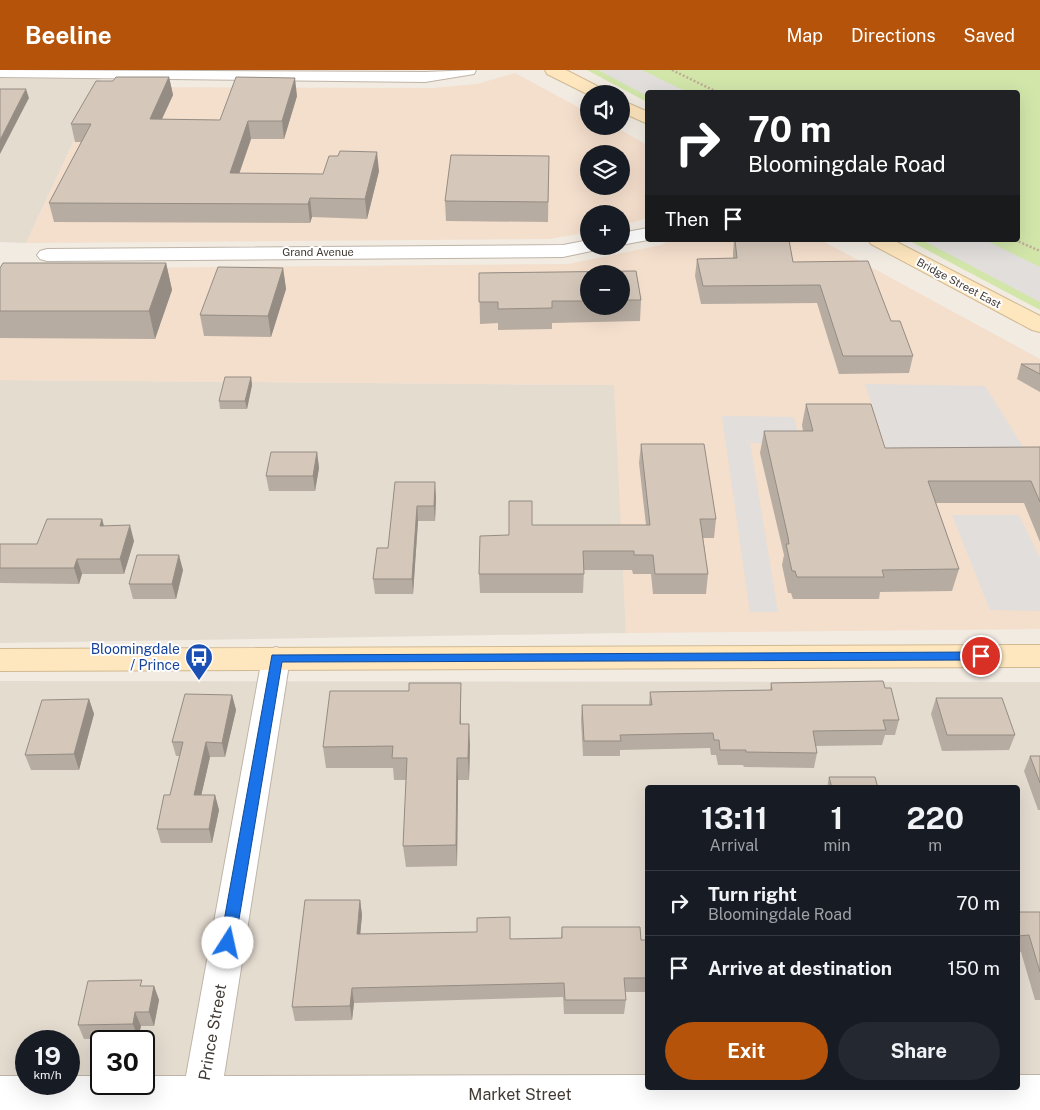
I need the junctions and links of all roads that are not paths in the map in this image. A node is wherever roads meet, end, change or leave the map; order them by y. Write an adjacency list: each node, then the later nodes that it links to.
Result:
1 (468, 70): 3 (street)
2 (553, 70): 4 (main road)
3 (0, 72)
4 (582, 85)
5 (630, 110): 6 (main road)
6 (645, 118)
7 (645, 235): 8 (street)
8 (630, 237)
9 (882, 242): 12 (main road, Bridge Street East)
10 (580, 248): 11 (street, Grand Avenue)
11 (47, 255)
12 (1040, 326)
13 (1040, 656): 14 (main road)
14 (276, 658): 15 (main road); 18 (street, Prince Street)
15 (0, 660)
16 (0, 1094): 18 (street, Market Street)
17 (1040, 1094): 18 (street, Market Street)
18 (200, 1102)

